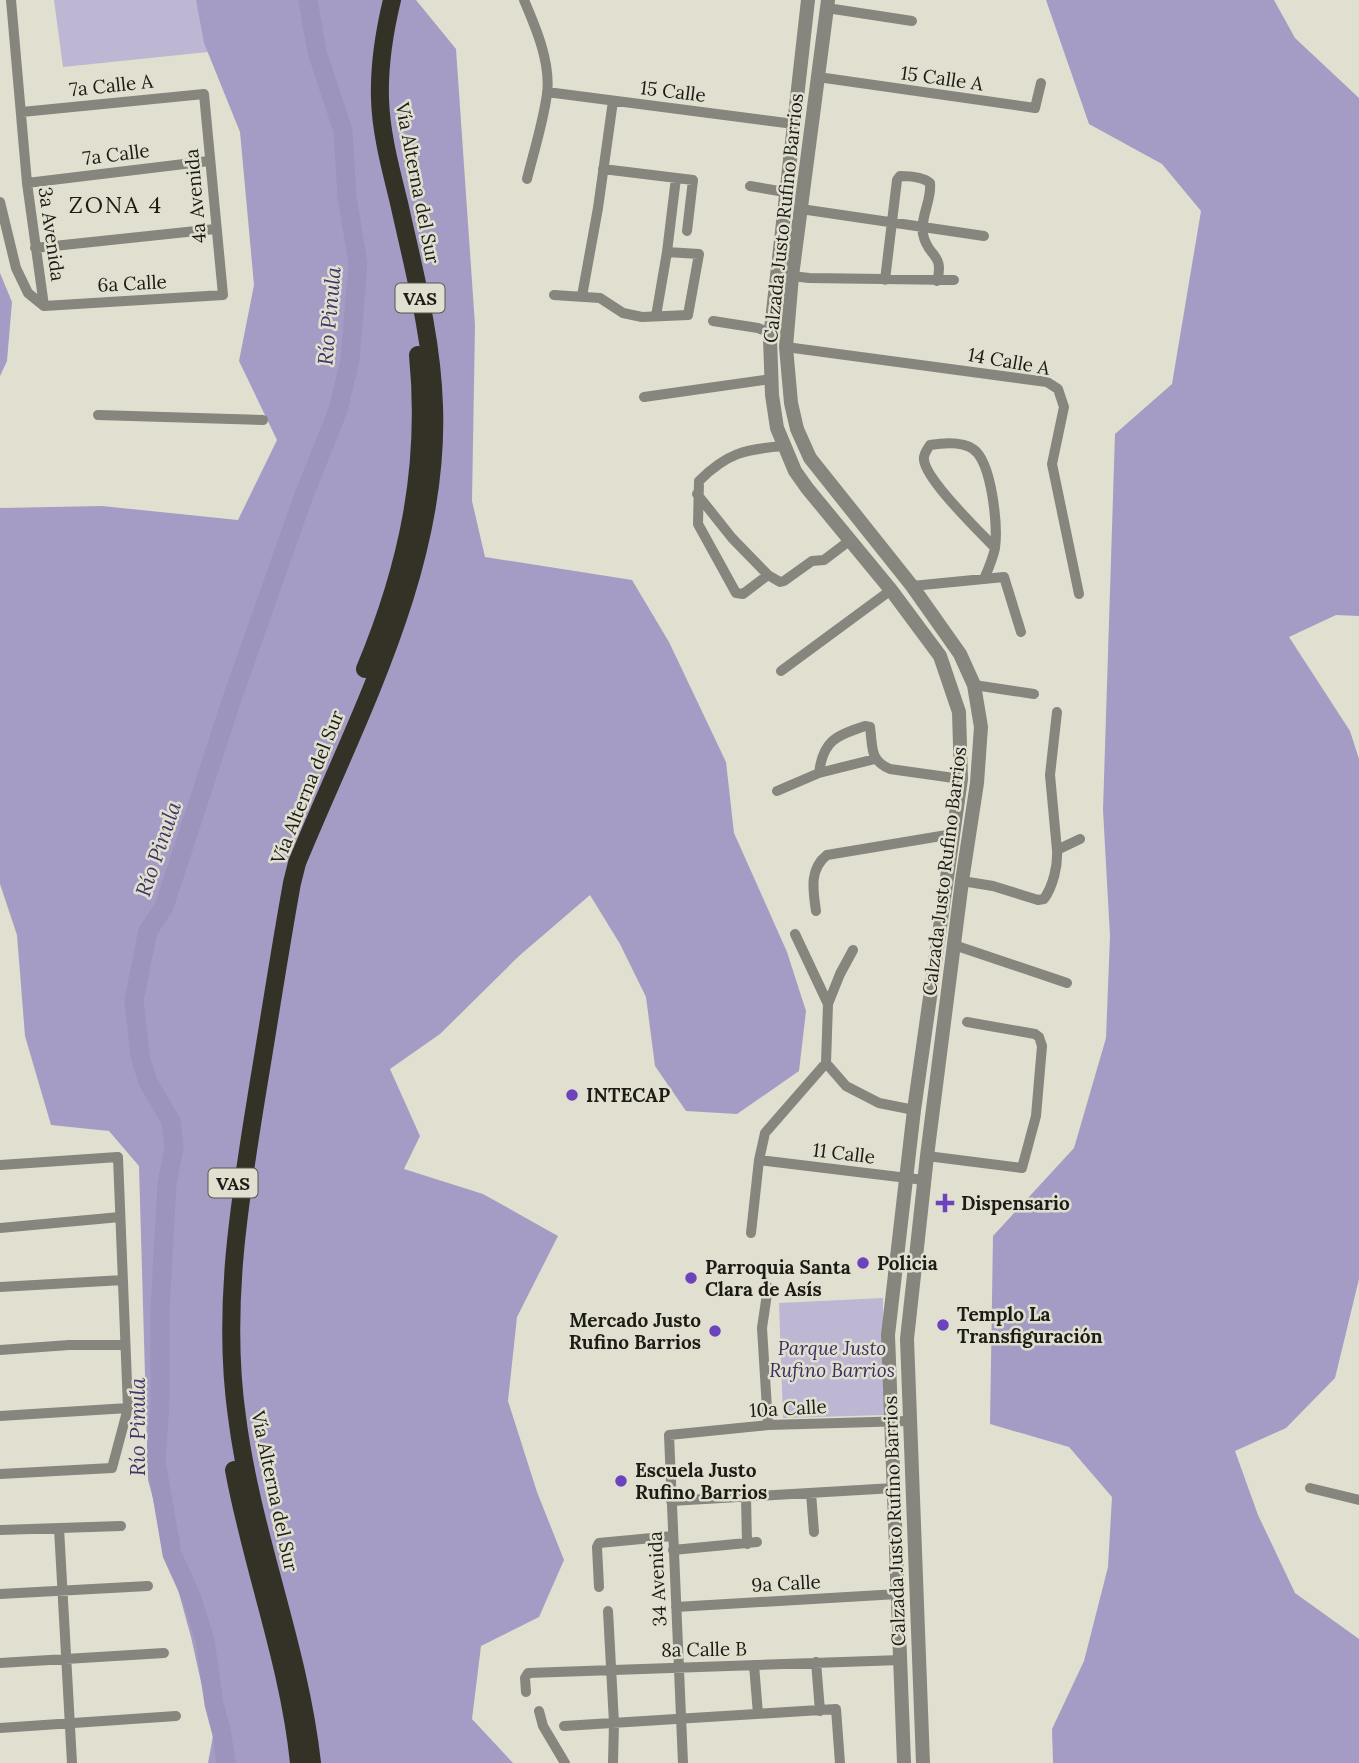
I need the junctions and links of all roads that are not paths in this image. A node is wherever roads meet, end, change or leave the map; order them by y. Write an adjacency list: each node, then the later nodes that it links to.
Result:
1 (11, 0): 15 (street, 3a Avenida)
2 (380, 0): 62 (highway, Vía Alterna del Sur / VAS)
3 (393, 0): 62 (highway, Vía Alterna del Sur / VAS)
4 (524, 0): 12 (street)
5 (808, 0): 8 (street, Calzada Justo Rufino Barrios)
6 (828, 4): 7 (street); 9 (street, Calzada Justo Rufino Barrios)
7 (912, 22)
8 (804, 30): 9 (street); 16 (street, Calzada Justo Rufino Barrios)
9 (824, 32): 10 (street, Calzada Justo Rufino Barrios)
10 (818, 77): 11 (street, 15 Calle A); 25 (street, Calzada Justo Rufino Barrios)
11 (1041, 83)
12 (547, 92): 14 (street, 15 Calle); 20 (street)
13 (204, 94): 15 (street, 7a Calle A); 17 (street, 4a Avenida)
14 (612, 101): 16 (street, 15 Calle); 18 (street)
15 (22, 112): 21 (street, 3a Avenida)
16 (794, 124): 23 (street, Calzada Justo Rufino Barrios)
17 (209, 161): 21 (street, 7a Calle); 28 (street, 4a Avenida)
18 (603, 169): 19 (street); 41 (street)
19 (676, 178): 29 (street); 34 (street)
20 (527, 179)
21 (27, 183): 33 (street, 3a Avenida)
22 (750, 186): 23 (street)
23 (785, 192): 31 (street, Calzada Justo Rufino Barrios)
24 (0, 202): 42 (street)
25 (801, 209): 26 (street); 32 (street, Calzada Justo Rufino Barrios)
26 (891, 223): 27 (street); 27 (street); 36 (street)
27 (922, 228): 30 (street); 38 (street)
28 (215, 229): 33 (street); 39 (street, 4a Avenida)
29 (687, 231)
30 (984, 236)
31 (780, 239): 32 (street); 45 (street, Calzada Justo Rufino Barrios)
32 (797, 241): 35 (street, Calzada Justo Rufino Barrios)
33 (35, 248): 42 (street, 3a Avenida)
34 (667, 252): 43 (street); 43 (street)
35 (792, 276): 36 (street); 46 (street, Calzada Justo Rufino Barrios)
36 (885, 280): 38 (street)
37 (954, 280): 38 (street)
38 (937, 281)
39 (223, 295): 42 (street, 6a Calle)
40 (554, 295): 41 (street)
41 (582, 296): 43 (street)
42 (44, 306)
43 (656, 316)
44 (713, 321): 45 (street)
45 (771, 333): 47 (street, Calzada Justo Rufino Barrios)
46 (786, 347): 53 (street, Calzada Justo Rufino Barrios); 61 (street, 14 Calle A)
47 (771, 379): 48 (street); 51 (street, Calzada Justo Rufino Barrios)
48 (644, 397)
49 (98, 415): 50 (street)
50 (262, 420)
51 (784, 446): 52 (street); 54 (street, Calzada Justo Rufino Barrios)
52 (697, 494): 57 (street); 57 (street)
53 (840, 494): 54 (street); 59 (street, Calzada Justo Rufino Barrios)
54 (823, 506): 55 (street, Calzada Justo Rufino Barrios)
55 (849, 541): 57 (street); 60 (street, Calzada Justo Rufino Barrios)
56 (995, 548): 56 (street); 58 (street)
57 (768, 575)
58 (984, 579): 59 (street); 64 (street)
59 (912, 586): 66 (street, Calzada Justo Rufino Barrios)
60 (891, 590): 65 (street); 71 (street, Calzada Justo Rufino Barrios)
61 (1079, 594)
62 (399, 596): 63 (highway, Vía Alterna del Sur / VAS)
63 (391, 621): 146 (highway, Vía Alterna del Sur / VAS); 147 (highway, Vía Alterna del Sur / VAS)
64 (1021, 632)
65 (781, 671)
66 (974, 685): 67 (street); 74 (street, Calzada Justo Rufino Barrios)
67 (1034, 694)
68 (1057, 712): 77 (street)
69 (875, 759): 70 (street); 70 (street); 71 (street)
70 (819, 773): 72 (street)
71 (961, 779): 73 (street, Calzada Justo Rufino Barrios)
72 (777, 791)
73 (958, 801): 74 (street); 75 (street, Calzada Justo Rufino Barrios)
74 (974, 803): 78 (street, Calzada Justo Rufino Barrios)
75 (954, 834): 79 (street); 87 (street, Calzada Justo Rufino Barrios)
76 (1080, 839): 77 (street)
77 (1057, 849): 78 (street)
78 (962, 881): 81 (street, Calzada Justo Rufino Barrios)
79 (816, 911)
80 (795, 934): 84 (street)
81 (954, 945): 83 (street); 88 (street, Calzada Justo Rufino Barrios)
82 (853, 950): 84 (street)
83 (1067, 983)
84 (828, 1004): 86 (street)
85 (967, 1022): 88 (street)
86 (826, 1063): 87 (street); 89 (street)
87 (914, 1110): 91 (street, Calzada Justo Rufino Barrios)
88 (927, 1156): 92 (street, Calzada Justo Rufino Barrios)
89 (759, 1160): 91 (street, 11 Calle); 95 (street)
90 (0, 1165): 93 (street)
91 (906, 1178): 92 (street, 11 Calle); 104 (street, Calzada Justo Rufino Barrios)
92 (924, 1180): 103 (street, Calzada Justo Rufino Barrios)
93 (120, 1217): 94 (street); 96 (street)
94 (0, 1228)
95 (751, 1233)
96 (123, 1280): 97 (street); 99 (street)
97 (0, 1287)
98 (768, 1287): 105 (street)
99 (124, 1345): 100 (street); 101 (street)
100 (0, 1350)
101 (128, 1408): 102 (street); 107 (street)
102 (0, 1416)
103 (908, 1421): 104 (street, 10a Calle); 153 (street, Calzada Justo Rufino Barrios)
104 (891, 1423): 105 (street, 10a Calle); 108 (street, Calzada Justo Rufino Barrios)
105 (768, 1425): 106 (street, 10a Calle)
106 (669, 1435): 112 (street, 34 Avenida)
107 (0, 1474)
108 (894, 1488): 110 (street); 124 (street, Calzada Justo Rufino Barrios)
109 (1310, 1488): 113 (street)
110 (811, 1493): 111 (street); 117 (street)
111 (746, 1496): 112 (street); 119 (street)
112 (671, 1500): 118 (street, 34 Avenida)
113 (1359, 1500)
114 (121, 1526): 115 (street)
115 (59, 1528): 116 (street); 122 (street)
116 (0, 1530)
117 (814, 1532)
118 (673, 1536): 119 (street, 34 Avenida); 121 (street)
119 (673, 1550): 125 (street, 34 Avenida)
120 (148, 1586): 122 (street)
121 (600, 1587)
122 (62, 1590): 123 (street); 128 (street)
123 (0, 1594)
124 (898, 1594): 125 (street, 9a Calle); 129 (street, Calzada Justo Rufino Barrios)
125 (676, 1607): 133 (street, 34 Avenida)
126 (608, 1611): 134 (street)
127 (164, 1653): 128 (street)
128 (66, 1659): 131 (street); 141 (street)
129 (901, 1660): 130 (street, 8a Calle B); 152 (street, Calzada Justo Rufino Barrios)
130 (816, 1662): 132 (street, 8a Calle B); 137 (street)
131 (0, 1663)
132 (754, 1665): 133 (street, 8a Calle B); 138 (street)
133 (679, 1667): 134 (street, 8a Calle B); 140 (street, 34 Avenida)
134 (610, 1669): 135 (street, 8a Calle B); 142 (street)
135 (526, 1692)
136 (539, 1711): 148 (street)
137 (820, 1711): 138 (street); 151 (street)
138 (758, 1714): 140 (street)
139 (176, 1716): 141 (street)
140 (681, 1718): 142 (street); 150 (street, 34 Avenida)
141 (69, 1723): 144 (street); 145 (street)
142 (614, 1723): 143 (street); 149 (street)
143 (564, 1726)
144 (0, 1728)
145 (72, 1763)
146 (299, 1763)
147 (312, 1763)
148 (565, 1763)
149 (613, 1763)
150 (683, 1763)
151 (840, 1763)
152 (904, 1763)
153 (923, 1763)

